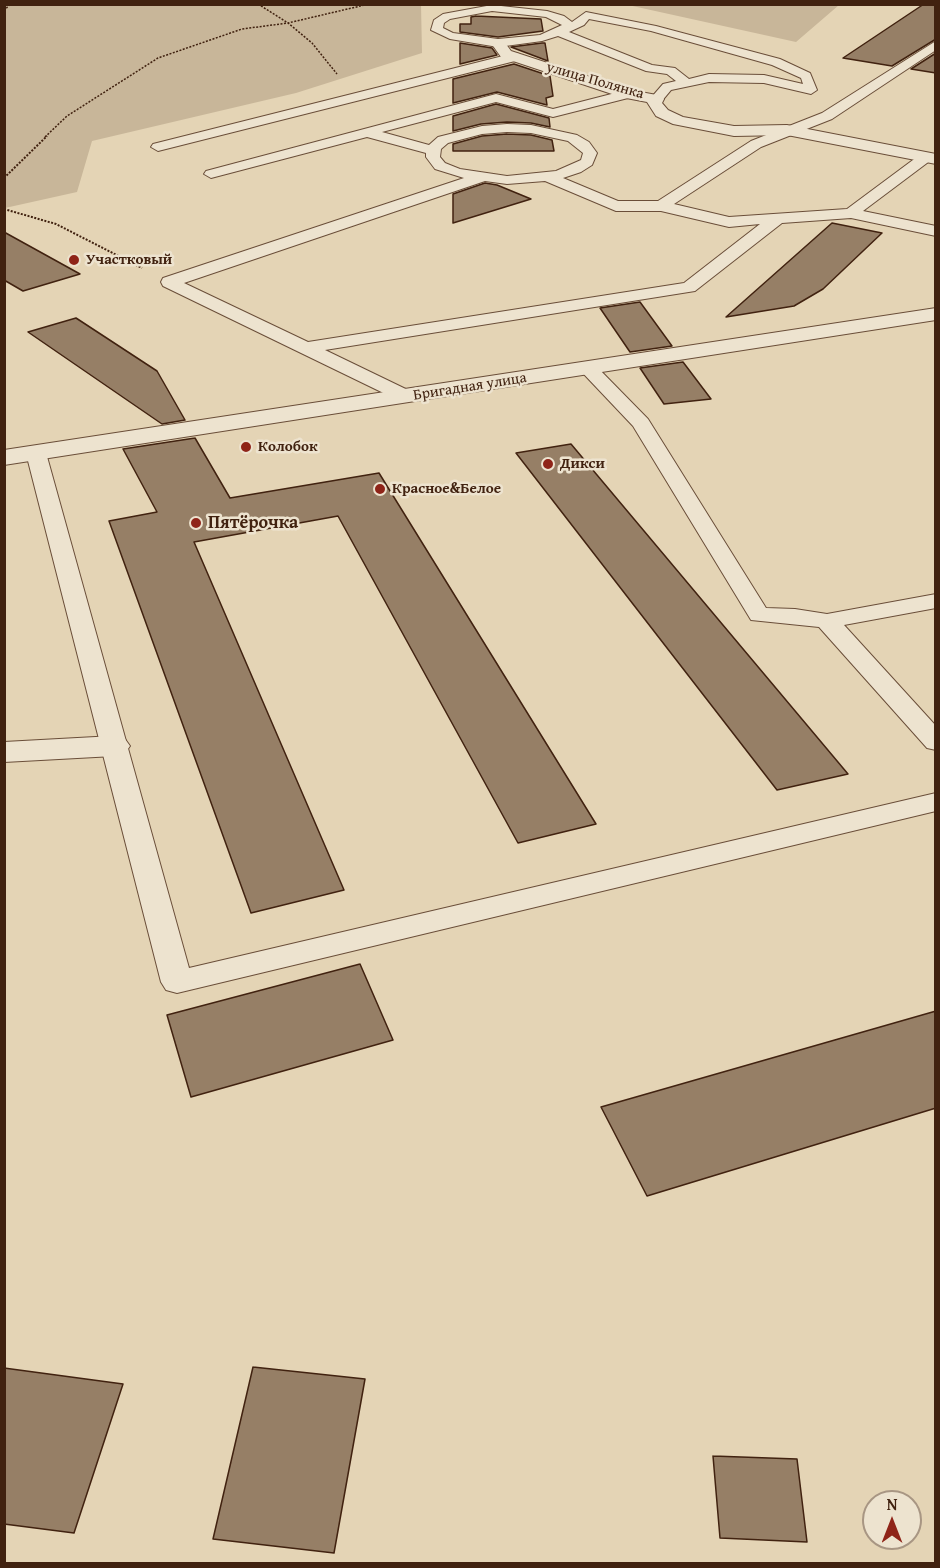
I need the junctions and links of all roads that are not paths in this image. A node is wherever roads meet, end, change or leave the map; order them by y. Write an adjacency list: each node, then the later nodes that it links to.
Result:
1 (559, 32): 2 (lane); 2 (lane); 5 (lane); 6 (lane)
2 (498, 43): 4 (street, улица Полянка)
3 (936, 44): 12 (lane)
4 (515, 57): 7 (street, улица Полянка); 9 (lane)
5 (685, 82): 6 (lane); 8 (lane)
6 (811, 90): 12 (lane)
7 (627, 94): 8 (street, улица Полянка); 13 (lane)
8 (656, 99): 14 (street, улица Полянка)
9 (340, 101): 10 (lane); 16 (lane)
10 (362, 108)
11 (384, 115): 13 (lane)
12 (827, 116): 14 (lane)
13 (406, 122): 15 (lane)
14 (787, 130): 18 (street, улица Полянка); 22 (lane)
15 (368, 132): 17 (lane); 19 (lane)
16 (158, 147)
17 (433, 152): 20 (lane); 21 (lane)
18 (931, 158): 23 (lane)
19 (211, 174)
20 (549, 177): 21 (lane); 22 (lane)
21 (480, 178): 27 (lane)
22 (661, 206): 24 (lane)
23 (851, 213): 24 (lane); 25 (lane)
24 (777, 219): 27 (lane)
25 (936, 231)
26 (936, 314): 28 (street, Бригадная улица)
27 (306, 348): 29 (lane)
28 (588, 369): 29 (street, Бригадная улица); 33 (lane)
29 (406, 397): 30 (street, Бригадная улица)
30 (36, 453): 31 (street, Бригадная улица); 35 (lane)
31 (4, 458)
32 (936, 601): 33 (lane)
33 (827, 621): 34 (lane)
34 (936, 742)
35 (114, 746): 36 (street); 37 (lane)
36 (4, 752)
37 (936, 802)

